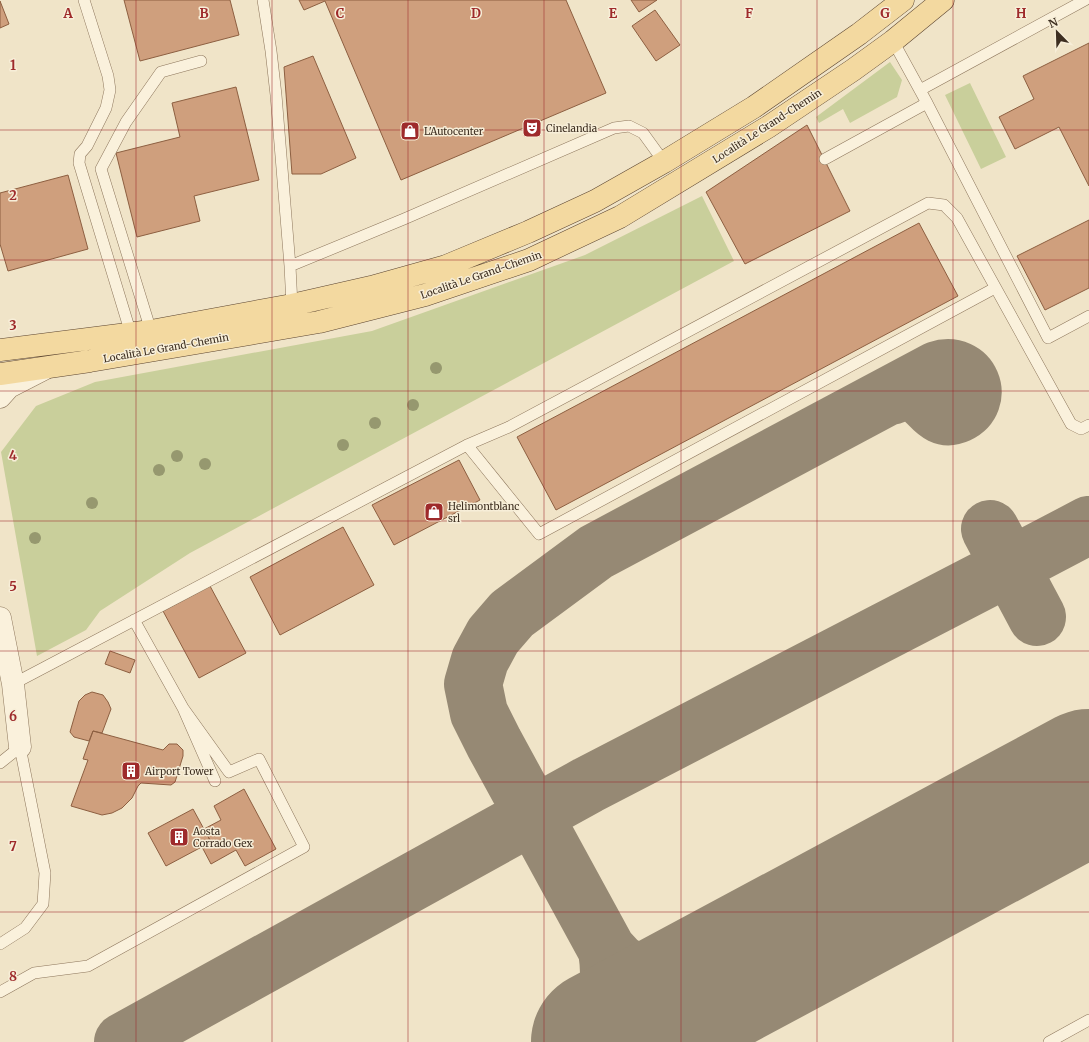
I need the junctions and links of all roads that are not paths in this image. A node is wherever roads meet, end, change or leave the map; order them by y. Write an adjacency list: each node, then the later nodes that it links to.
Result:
1 (84, 0): 16 (lane)
2 (263, 0): 12 (lane)
3 (903, 0): 11 (main road, Località Le Grand-Chemin)
4 (943, 0): 6 (main road, Località Le Grand-Chemin)
5 (1086, 0): 8 (lane)
6 (893, 41): 8 (lane); 18 (main road, Località Le Grand-Chemin)
7 (201, 61): 16 (lane)
8 (920, 90): 9 (lane)
9 (927, 103): 10 (lane); 15 (lane)
10 (825, 159)
11 (664, 162): 12 (lane); 14 (main road, Località Le Grand-Chemin)
12 (290, 266): 14 (lane)
13 (995, 288): 21 (lane); 22 (lane); 22 (lane)
14 (292, 305): 16 (main road, Località Le Grand-Chemin)
15 (1089, 316)
16 (141, 332): 17 (main road, Località Le Grand-Chemin)
17 (0, 350)
18 (46, 367): 19 (main road, Località Le Grand-Chemin); 20 (street)
19 (0, 374)
20 (0, 397)
21 (1089, 425)
22 (467, 445): 24 (lane)
23 (0, 618): 25 (street)
24 (134, 620): 25 (lane); 26 (lane)
25 (13, 684): 27 (street)
26 (182, 708): 29 (lane); 31 (lane)
27 (20, 747): 28 (lane); 30 (lane)
28 (0, 763)
29 (215, 781)
30 (0, 944)
31 (0, 992)
32 (1089, 1020): 33 (lane)
33 (1049, 1042)

